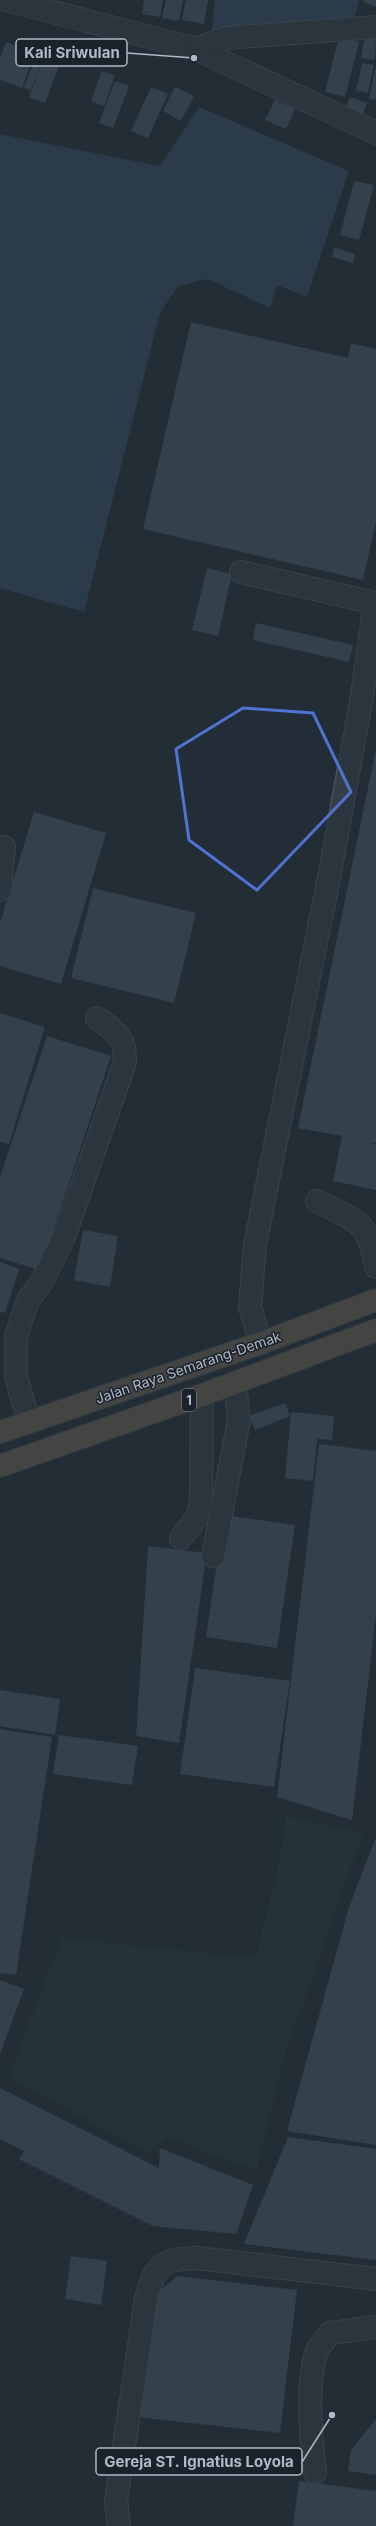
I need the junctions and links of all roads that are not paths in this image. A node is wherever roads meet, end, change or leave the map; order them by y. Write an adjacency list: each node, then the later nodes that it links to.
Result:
1 (6, 0): 3 (street)
2 (376, 27): 3 (street)
3 (196, 48): 4 (street)
4 (376, 133)
5 (241, 572): 6 (street)
6 (376, 602): 14 (street)
7 (4, 848): 8 (street)
8 (0, 890)
9 (97, 1018): 17 (street)
10 (317, 1200): 11 (street)
11 (376, 1267)
12 (376, 1300): 14 (highway, Jalan Raya Semarang-Demak / 1)
13 (376, 1330): 15 (highway, Jalan Raya Semarang-Demak / 1)
14 (261, 1343): 17 (highway, Jalan Raya Semarang-Demak / 1)
15 (235, 1383): 16 (highway, Jalan Raya Semarang-Demak / 1); 21 (street)
16 (202, 1395): 19 (highway, Jalan Raya Semarang-Demak / 1); 20 (street)
17 (29, 1422): 18 (highway, Jalan Raya Semarang-Demak / 1)
18 (0, 1432)
19 (0, 1466)
20 (181, 1538)
21 (213, 1556)
22 (376, 2279): 25 (street)
23 (376, 2327): 24 (street)
24 (315, 2472)
25 (119, 2526)

